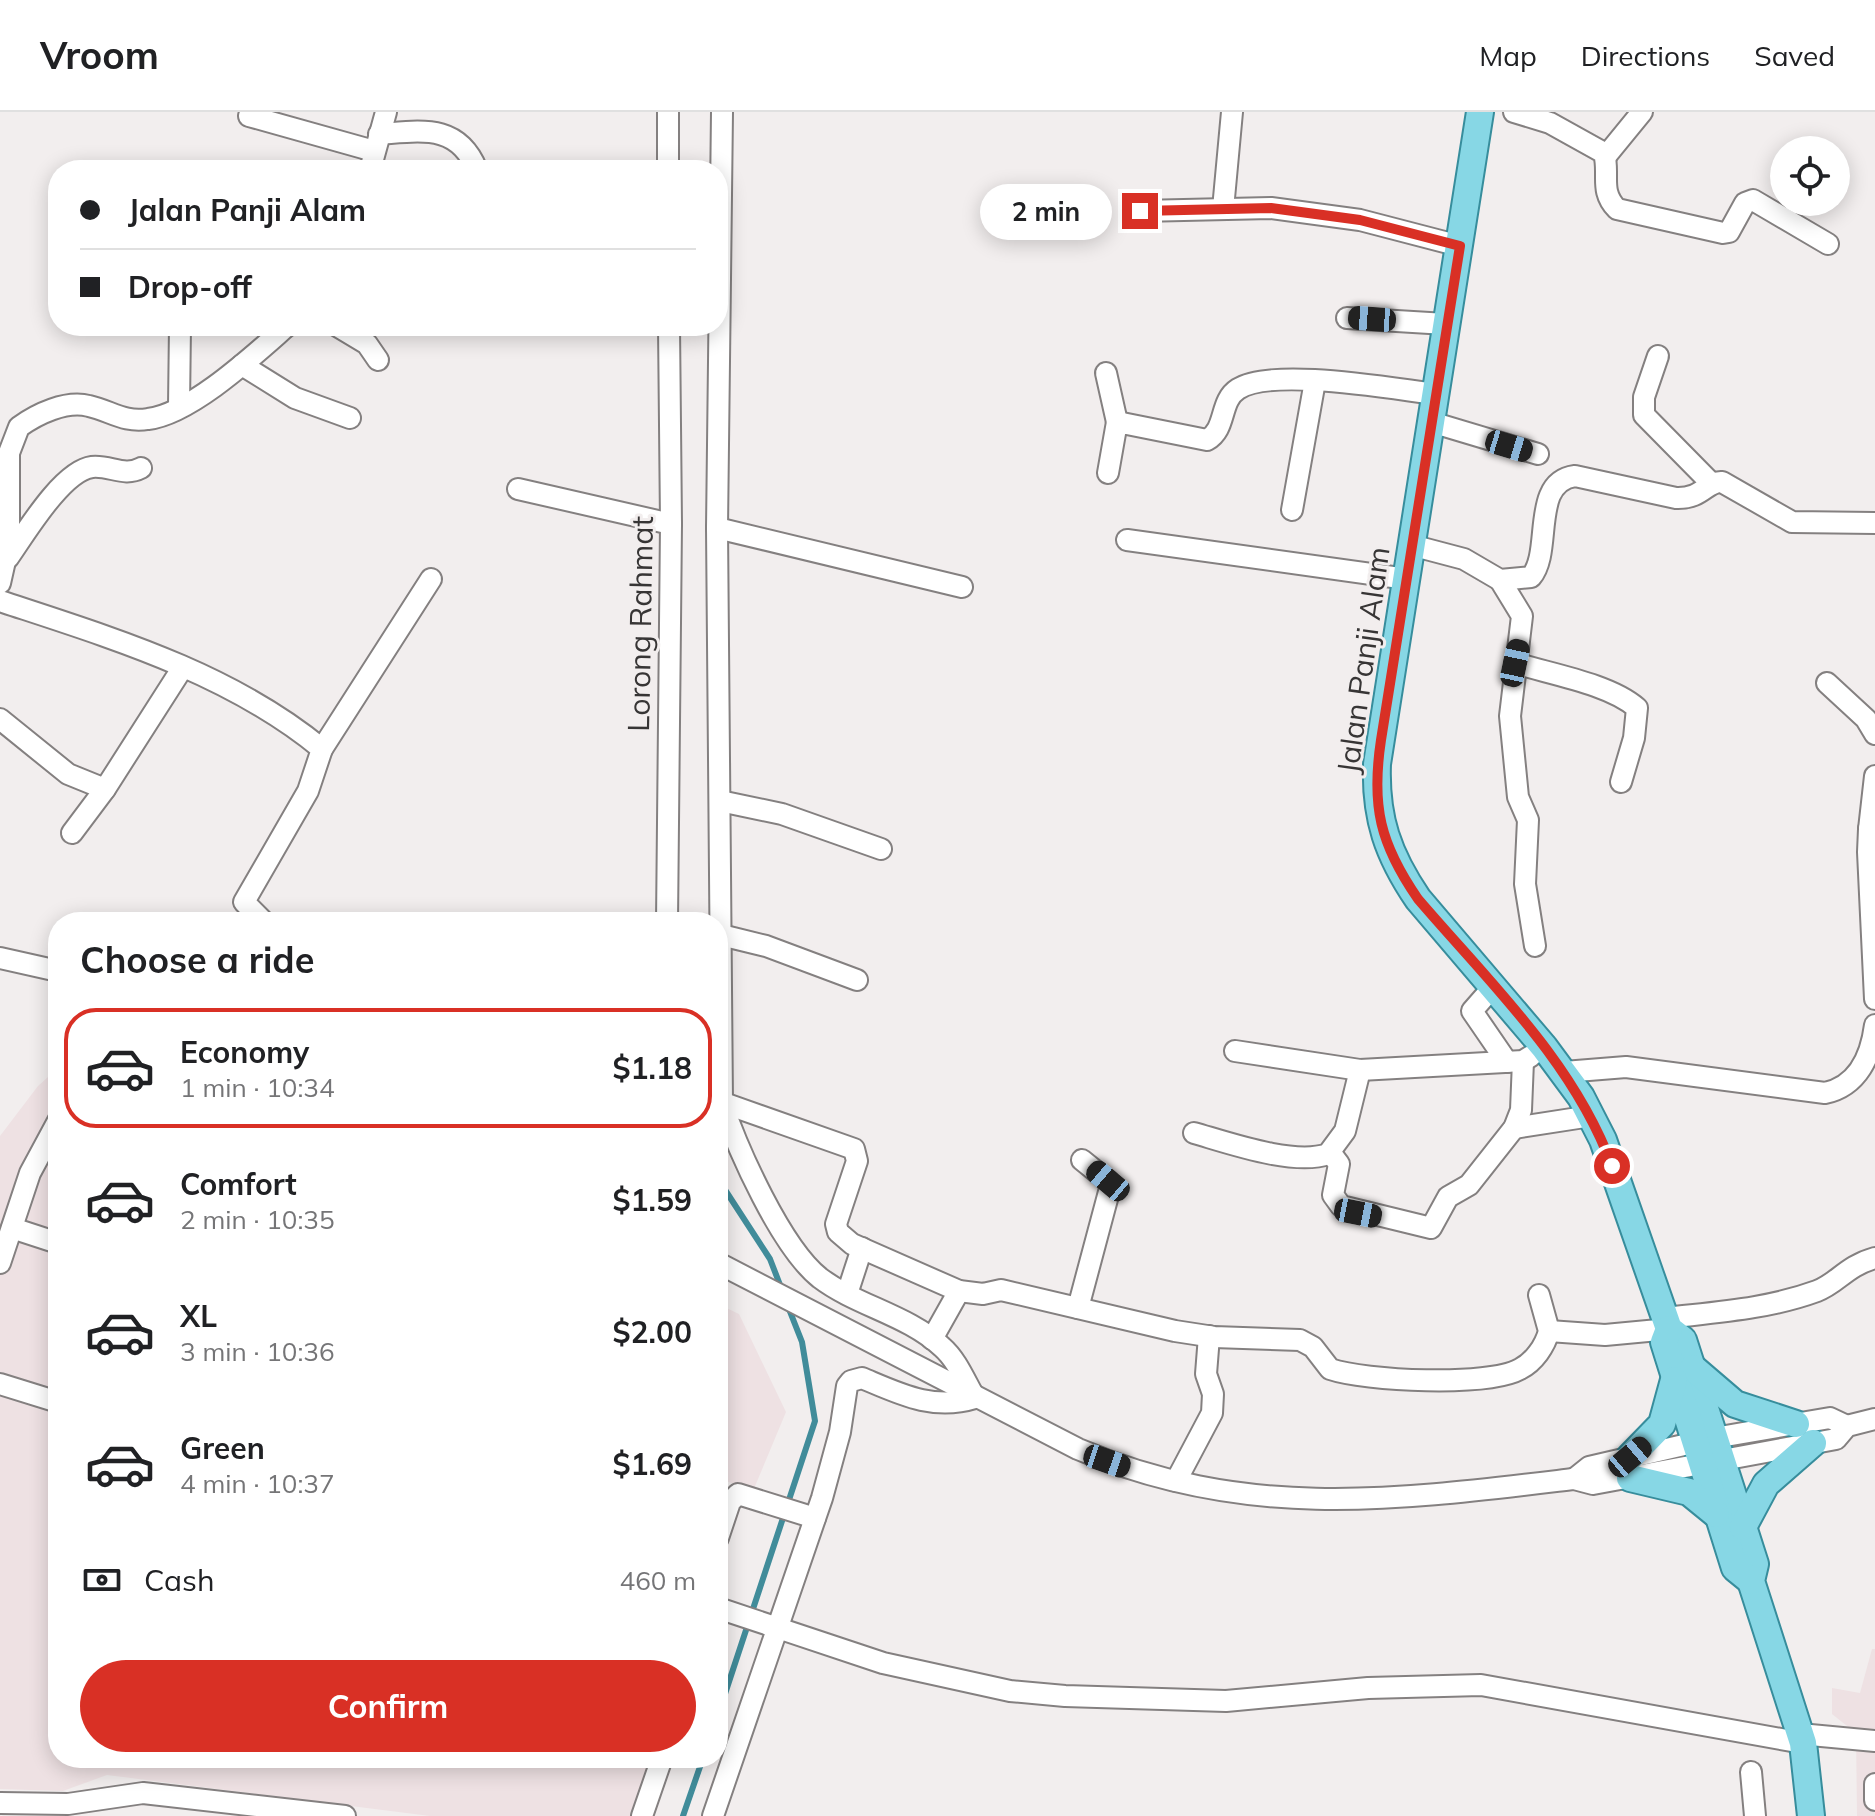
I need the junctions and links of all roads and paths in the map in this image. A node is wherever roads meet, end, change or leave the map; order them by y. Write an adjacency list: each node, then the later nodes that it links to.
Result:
1 (386, 112): 9 (street)
2 (668, 112): 12 (street)
3 (722, 112): 13 (street)
4 (1232, 112): 14 (street)
5 (1480, 112): 17 (main road, Jalan Panji Alam)
6 (1514, 112): 10 (street)
7 (1642, 112): 10 (street)
8 (249, 116): 9 (street)
9 (374, 152): 11 (street)
10 (1606, 156): 16 (street)
11 (472, 160)
12 (668, 160)
13 (721, 160)
14 (1223, 209): 15 (street); 17 (street)
15 (1140, 211)
16 (1828, 244)
17 (1460, 246): 19 (main road, Jalan Panji Alam)
18 (1347, 318): 19 (street)
19 (1446, 324): 30 (main road, Jalan Panji Alam)
20 (180, 336): 31 (street)
21 (275, 336): 27 (street)
22 (354, 336): 26 (street)
23 (669, 336): 42 (street, Lorong Rahmat)
24 (719, 336): 43 (street)
25 (1658, 356): 38 (street)
26 (378, 360)
27 (242, 365): 31 (street); 32 (street)
28 (1106, 373): 33 (street)
29 (1315, 381): 30 (street); 33 (street); 40 (street)
30 (1436, 394): 34 (main road, Jalan Panji Alam)
31 (179, 406): 46 (street)
32 (350, 418)
33 (1117, 422): 37 (street)
34 (1431, 422): 35 (street); 45 (main road, Jalan Panji Alam)
35 (1538, 454)
36 (141, 468): 46 (street)
37 (1108, 473)
38 (1711, 483): 41 (street); 49 (street)
39 (518, 489): 42 (street)
40 (1292, 510)
41 (1875, 523)
42 (671, 524): 67 (street, Lorong Rahmat)
43 (717, 528): 51 (street); 62 (street)
44 (1127, 540): 48 (street)
45 (1411, 545): 48 (main road, Jalan Panji Alam); 49 (street)
46 (8, 558): 50 (street)
47 (431, 579): 58 (street)
48 (1407, 579): 74 (main road, Jalan Panji Alam)
49 (1500, 580): 53 (street)
50 (0, 583)
51 (962, 587)
52 (0, 601): 54 (street)
53 (1515, 663): 60 (street); 70 (street)
54 (183, 667): 58 (street); 61 (street)
55 (1827, 683): 57 (street)
56 (0, 719): 61 (street)
57 (1875, 734)
58 (322, 749): 66 (street)
59 (1875, 776): 63 (street)
60 (1621, 782)
61 (105, 789): 64 (street)
62 (720, 801): 65 (street); 68 (street)
63 (1872, 829): 75 (street)
64 (72, 833)
65 (881, 849)
66 (254, 912)
67 (667, 912)
68 (721, 912)
69 (728, 937): 73 (street)
70 (1535, 946)
71 (0, 958): 72 (street)
72 (48, 969)
73 (857, 980)
74 (1493, 987): 78 (main road, Jalan Panji Alam); 78 (street)
75 (1875, 999)
76 (1875, 1025): 80 (street)
77 (1235, 1051): 79 (street)
78 (1525, 1057): 79 (street); 80 (main road, Jalan Panji Alam); 84 (street)
79 (1360, 1070): 87 (street)
80 (1564, 1072): 82 (main road, Jalan Panji Alam)
81 (728, 1105): 91 (street)
82 (1591, 1116): 84 (street); 99 (main road, Jalan Panji Alam)
83 (728, 1122): 96 (street)
84 (1514, 1128): 87 (street)
85 (1194, 1133): 87 (street)
86 (48, 1140): 89 (street)
87 (1330, 1152)
88 (1082, 1160): 98 (street)
89 (12, 1228): 90 (street); 93 (street)
90 (48, 1240)
91 (862, 1248): 95 (street); 96 (street)
92 (1875, 1258): 99 (street)
93 (0, 1263)
94 (728, 1268): 105 (street)
95 (959, 1291): 98 (street); 102 (street)
96 (847, 1294): 102 (street)
97 (1539, 1295): 100 (street)
98 (1078, 1308): 101 (street)
99 (1667, 1324): 100 (street); 103 (main road, Jalan Panji Alam)
100 (1549, 1331): 101 (street)
101 (1209, 1336): 111 (street)
102 (932, 1339): 105 (street)
103 (1683, 1370): 108 (main road); 109 (main road, Jalan Panji Alam); 110 (main road)
104 (0, 1384): 106 (street)
105 (975, 1398): 111 (street); 114 (street)
106 (48, 1399)
107 (1875, 1419): 108 (street)
108 (1804, 1434): 109 (street); 115 (main road)
109 (1708, 1452): 110 (street); 113 (main road); 115 (main road)
110 (1630, 1468): 111 (street); 113 (main road)
111 (1176, 1481)
112 (728, 1511): 114 (street)
113 (1718, 1517): 116 (main road)
114 (815, 1518): 118 (street)
115 (1743, 1527): 116 (main road)
116 (1751, 1581): 119 (main road)
117 (728, 1611): 118 (street)
118 (779, 1629): 119 (street); 128 (street)
119 (1802, 1738): 120 (street); 130 (main road)
120 (1875, 1741)
121 (659, 1768): 127 (street)
122 (1751, 1772): 129 (street)
123 (1875, 1784): 124 (street)
124 (1875, 1800)
125 (0, 1803): 126 (street)
126 (345, 1816)
127 (642, 1816)
128 (713, 1816)
129 (1755, 1816)
130 (1811, 1816)

